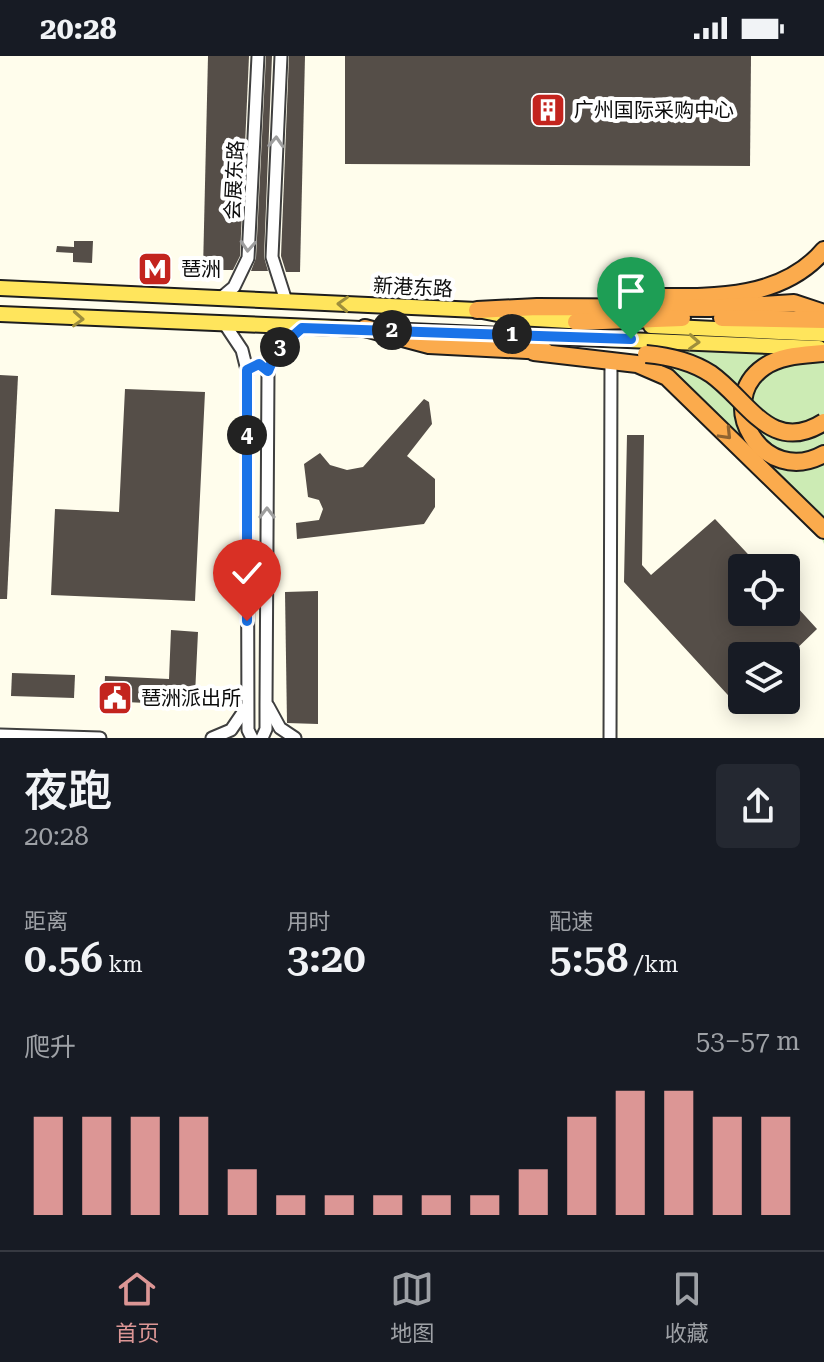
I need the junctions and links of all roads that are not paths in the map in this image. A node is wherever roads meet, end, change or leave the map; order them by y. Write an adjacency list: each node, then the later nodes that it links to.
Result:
1 (258, 56): 5 (street, 会展东路, one-way to 5)
2 (281, 56): 6 (street, one-way to 2)
3 (824, 250): 7 (highway)
4 (0, 288): 5 (main road, 新港东路)
5 (222, 297): 6 (main road, 新港东路)
6 (286, 301): 8 (main road, 新港东路, one-way to 6)
7 (537, 307): 8 (highway); 9 (highway)
8 (477, 310): 12 (main road, 新港东路)
9 (824, 313)
10 (0, 314): 13 (main road, one-way to 13)
11 (824, 320): 12 (highway)
12 (576, 322): 16 (main road, 新港东路)
13 (226, 326): 14 (main road); 20 (street)
14 (302, 328): 15 (main road); 21 (street)
15 (365, 328): 17 (main road, one-way to 17); 18 (highway)
16 (824, 334)
17 (824, 351): 23 (highway)
18 (534, 352): 19 (highway); 22 (highway, bridge)
19 (611, 361): 24 (highway, one-way to 24); 33 (street)
20 (247, 370): 21 (street); 26 (street)
21 (268, 371): 25 (street, one-way to 21)
22 (824, 422)
23 (824, 454)
24 (824, 530)
25 (266, 703): 31 (street); 32 (street)
26 (248, 704): 29 (street); 30 (street)
27 (0, 735): 28 (street)
28 (100, 738)
29 (212, 738)
30 (252, 738)
31 (262, 738)
32 (295, 738)
33 (610, 738)

